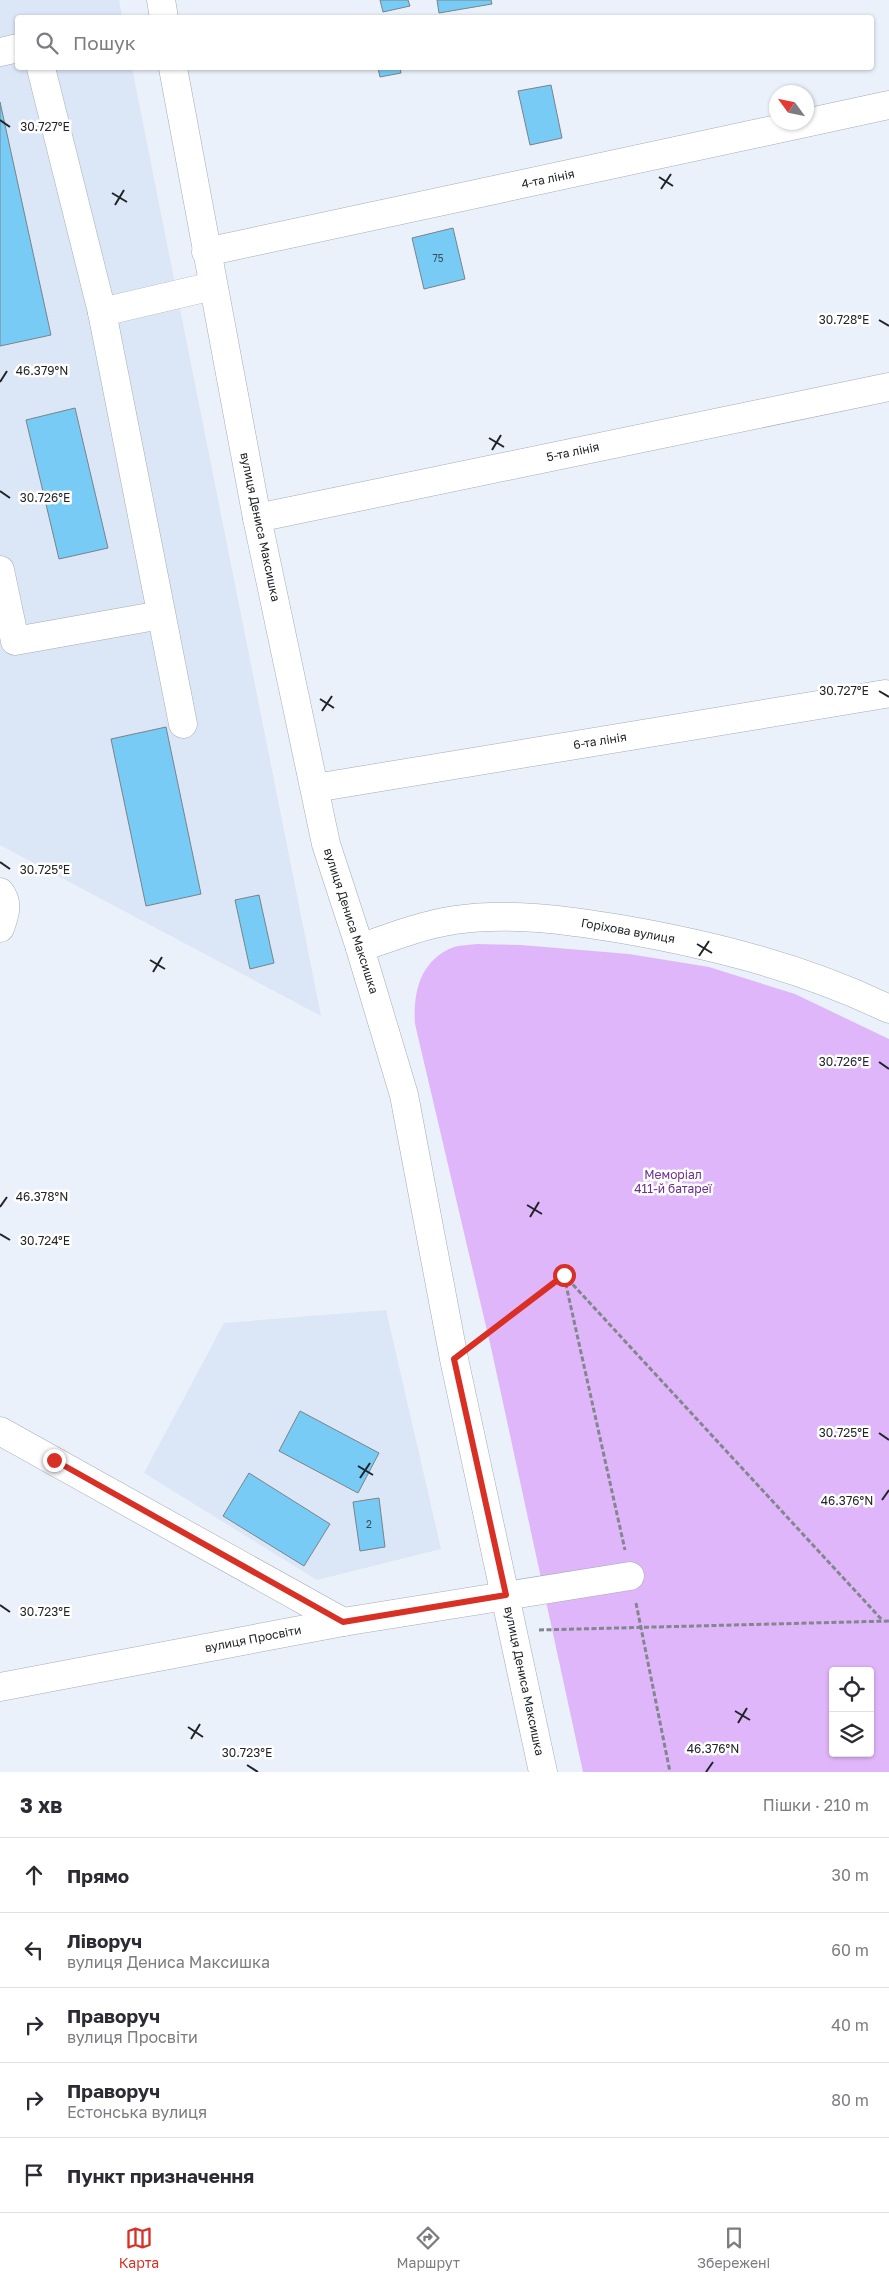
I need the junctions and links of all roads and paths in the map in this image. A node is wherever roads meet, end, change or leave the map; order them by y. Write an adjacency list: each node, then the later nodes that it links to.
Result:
1 (161, 0): 2 (street)
2 (164, 15)
3 (15, 49): 4 (street)
4 (0, 52)
5 (42, 70): 10 (street)
6 (173, 70): 8 (street, вулиця Дениса Максишка)
7 (889, 105): 8 (street, 4-та лінія)
8 (206, 252): 9 (street, вулиця Дениса Максишка)
9 (212, 286): 10 (street); 12 (street, вулиця Дениса Максишка)
10 (102, 312): 14 (street)
11 (889, 387): 12 (street, 5-та лінія)
12 (257, 518): 17 (street, вулиця Дениса Максишка)
13 (0, 570): 14 (street)
14 (162, 615): 16 (street)
15 (885, 694): 17 (street, 6-та лінія)
16 (183, 724)
17 (315, 788): 20 (street, вулиця Дениса Максишка)
18 (3, 896): 19 (street)
19 (0, 928)
20 (360, 948): 21 (street, Горіхова вулиця); 23 (street, вулиця Дениса Максишка)
21 (889, 1009)
22 (564, 1275): 23 (path); 25 (path); 27 (path)
23 (454, 1359): 26 (street, вулиця Дениса Максишка)
24 (0, 1431): 29 (street)
25 (630, 1576): 26 (street, вулиця Просвіти); 30 (path)
26 (506, 1595): 29 (street, вулиця Просвіти); 31 (street, вулиця Дениса Максишка)
27 (883, 1621): 28 (path); 30 (path)
28 (889, 1621)
29 (343, 1622): 32 (street, вулиця Просвіти)
30 (642, 1627): 31 (path); 34 (path)
31 (513, 1631): 33 (street, вулиця Дениса Максишка)
32 (0, 1687)
33 (543, 1772)
34 (670, 1772)

